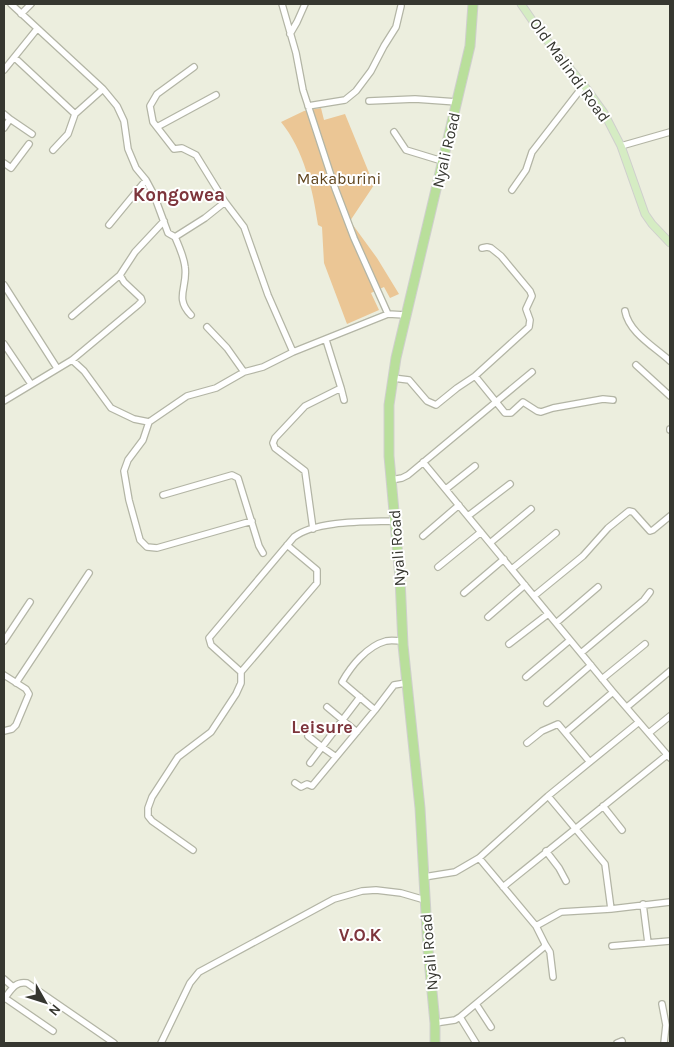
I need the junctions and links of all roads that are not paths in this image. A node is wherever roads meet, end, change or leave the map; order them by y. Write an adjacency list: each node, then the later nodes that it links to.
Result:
1 (11, 4): 9 (street)
2 (31, 4): 9 (street)
3 (282, 4): 11 (street)
4 (305, 4): 11 (street)
5 (468, 4): 13 (highway, Nyali Road)
6 (473, 4): 13 (highway, Nyali Road)
7 (521, 4): 16 (main road, Old Malindi Road)
8 (401, 6): 21 (street)
9 (21, 14): 10 (street)
10 (37, 29): 12 (street); 17 (street)
11 (290, 34): 21 (street)
12 (14, 58): 15 (street); 23 (street)
13 (466, 60): 20 (highway, Nyali Road)
14 (194, 67): 26 (street)
15 (4, 70)
16 (584, 85): 31 (main road, Old Malindi Road); 36 (street)
17 (103, 89): 23 (street); 35 (street)
18 (216, 95): 26 (street)
19 (369, 101): 20 (street)
20 (457, 102): 33 (highway, Nyali Road)
21 (308, 106): 46 (street)
22 (4, 114): 24 (street)
23 (75, 114): 32 (street)
24 (10, 119): 25 (street); 29 (street)
25 (4, 128)
26 (157, 128): 37 (street)
27 (394, 132): 33 (street)
28 (670, 132): 31 (street)
29 (32, 134)
30 (29, 144): 34 (street)
31 (621, 146): 41 (main road, Old Malindi Road)
32 (53, 150)
33 (442, 161): 48 (highway, Nyali Road)
34 (4, 164)
35 (146, 180): 38 (street); 39 (street)
36 (512, 190)
37 (225, 202): 40 (street); 53 (street)
38 (164, 221): 40 (street); 43 (street)
39 (109, 226)
40 (175, 237): 47 (street)
41 (670, 243)
42 (482, 248): 60 (street)
43 (120, 275): 49 (street); 54 (street)
44 (4, 285): 57 (street)
45 (625, 311): 55 (street)
46 (388, 314): 48 (street); 51 (street)
47 (191, 315)
48 (405, 315): 61 (highway, Nyali Road)
49 (72, 316)
50 (207, 327): 58 (street)
51 (326, 340): 53 (street); 63 (street)
52 (4, 346): 62 (street)
53 (292, 352): 58 (street)
54 (72, 360): 57 (street); 69 (street)
55 (670, 361)
56 (636, 365): 64 (street)
57 (57, 368): 62 (street)
58 (244, 372): 69 (street)
59 (532, 372): 68 (street)
60 (475, 376): 61 (street); 68 (street)
61 (392, 378): 72 (highway, Nyali Road)
62 (31, 384): 67 (street)
63 (342, 388): 65 (street); 82 (street)
64 (670, 396)
65 (344, 400)
66 (614, 400): 68 (street)
67 (4, 401)
68 (495, 403): 70 (street)
69 (149, 422): 81 (street)
70 (423, 462): 72 (street); 74 (street)
71 (475, 466): 74 (street)
72 (391, 480): 80 (highway, Nyali Road)
73 (510, 484): 78 (street)
74 (446, 489): 76 (street)
75 (163, 495): 81 (street)
76 (459, 505): 78 (street); 85 (street)
77 (531, 509): 86 (street)
78 (468, 516): 83 (street)
79 (670, 516): 97 (street)
80 (395, 521): 82 (street); 104 (highway, Nyali Road)
81 (252, 522): 88 (street)
82 (314, 529): 87 (street)
83 (481, 532): 86 (street); 90 (street)
84 (556, 533): 91 (street)
85 (424, 536)
86 (490, 543): 89 (street)
87 (287, 545): 110 (street); 110 (street)
88 (263, 553)
89 (504, 559): 91 (street); 96 (street)
90 (438, 566)
91 (512, 569): 93 (street)
92 (89, 573): 114 (street)
93 (525, 586): 97 (street); 100 (street)
94 (598, 587): 101 (street)
95 (650, 592): 107 (street)
96 (464, 593)
97 (534, 596): 99 (street)
98 (30, 602): 103 (street)
99 (548, 614): 101 (street); 105 (street)
100 (488, 617)
101 (556, 622): 102 (street)
102 (570, 640): 107 (street); 112 (street)
103 (4, 641)
104 (403, 641): 115 (highway, Nyali Road); 117 (street)
105 (509, 644)
106 (645, 644): 113 (street)
107 (581, 653): 108 (street)
108 (591, 665): 113 (street); 118 (street)
109 (670, 671): 120 (street)
110 (241, 672): 141 (street)
111 (4, 675): 114 (street)
112 (526, 677)
113 (602, 679): 116 (street)
114 (16, 683): 125 (street)
115 (406, 683): 121 (street); 144 (highway, Nyali Road)
116 (613, 692): 120 (street); 127 (street)
117 (360, 697): 121 (street); 123 (street)
118 (547, 703)
119 (327, 707): 123 (street)
120 (627, 707): 124 (street)
121 (375, 710): 126 (street)
122 (670, 716): 128 (street)
123 (342, 719): 126 (street); 131 (street)
124 (639, 722): 128 (street); 134 (street)
125 (4, 731)
126 (357, 732): 132 (street)
127 (566, 732): 130 (street); 134 (street)
128 (649, 733): 133 (street)
129 (308, 736): 131 (street)
130 (527, 743)
131 (322, 747): 132 (street); 135 (street)
132 (336, 757): 136 (street)
133 (669, 757): 138 (street)
134 (589, 761): 137 (street)
135 (310, 763)
136 (295, 783)
137 (548, 796): 139 (street); 143 (street)
138 (603, 806): 139 (street); 140 (street)
139 (575, 828): 142 (street); 150 (street)
140 (622, 830)
141 (193, 850)
142 (546, 851): 145 (street); 146 (street)
143 (479, 858): 144 (street); 146 (street)
144 (424, 877): 147 (highway, Nyali Road)
145 (566, 881)
146 (504, 886): 151 (street)
147 (425, 900): 163 (highway, Nyali Road); 167 (street)
148 (670, 902): 149 (street)
149 (643, 904): 150 (street); 153 (street)
150 (611, 909): 151 (street)
151 (536, 926): 154 (street)
152 (670, 941): 153 (street)
153 (648, 943): 155 (street)
154 (545, 944): 156 (street); 160 (street)
155 (612, 946)
156 (554, 978)
157 (4, 980): 158 (street)
158 (13, 987): 159 (street); 166 (street)
159 (4, 998): 165 (street)
160 (476, 1004): 162 (street); 164 (street)
161 (662, 1004): 170 (street)
162 (460, 1016): 163 (street); 169 (street)
163 (435, 1023): 168 (highway, Nyali Road)
164 (491, 1027)
165 (53, 1031)
166 (114, 1043)
167 (161, 1043)
168 (435, 1043)
169 (476, 1043)
170 (664, 1043)

